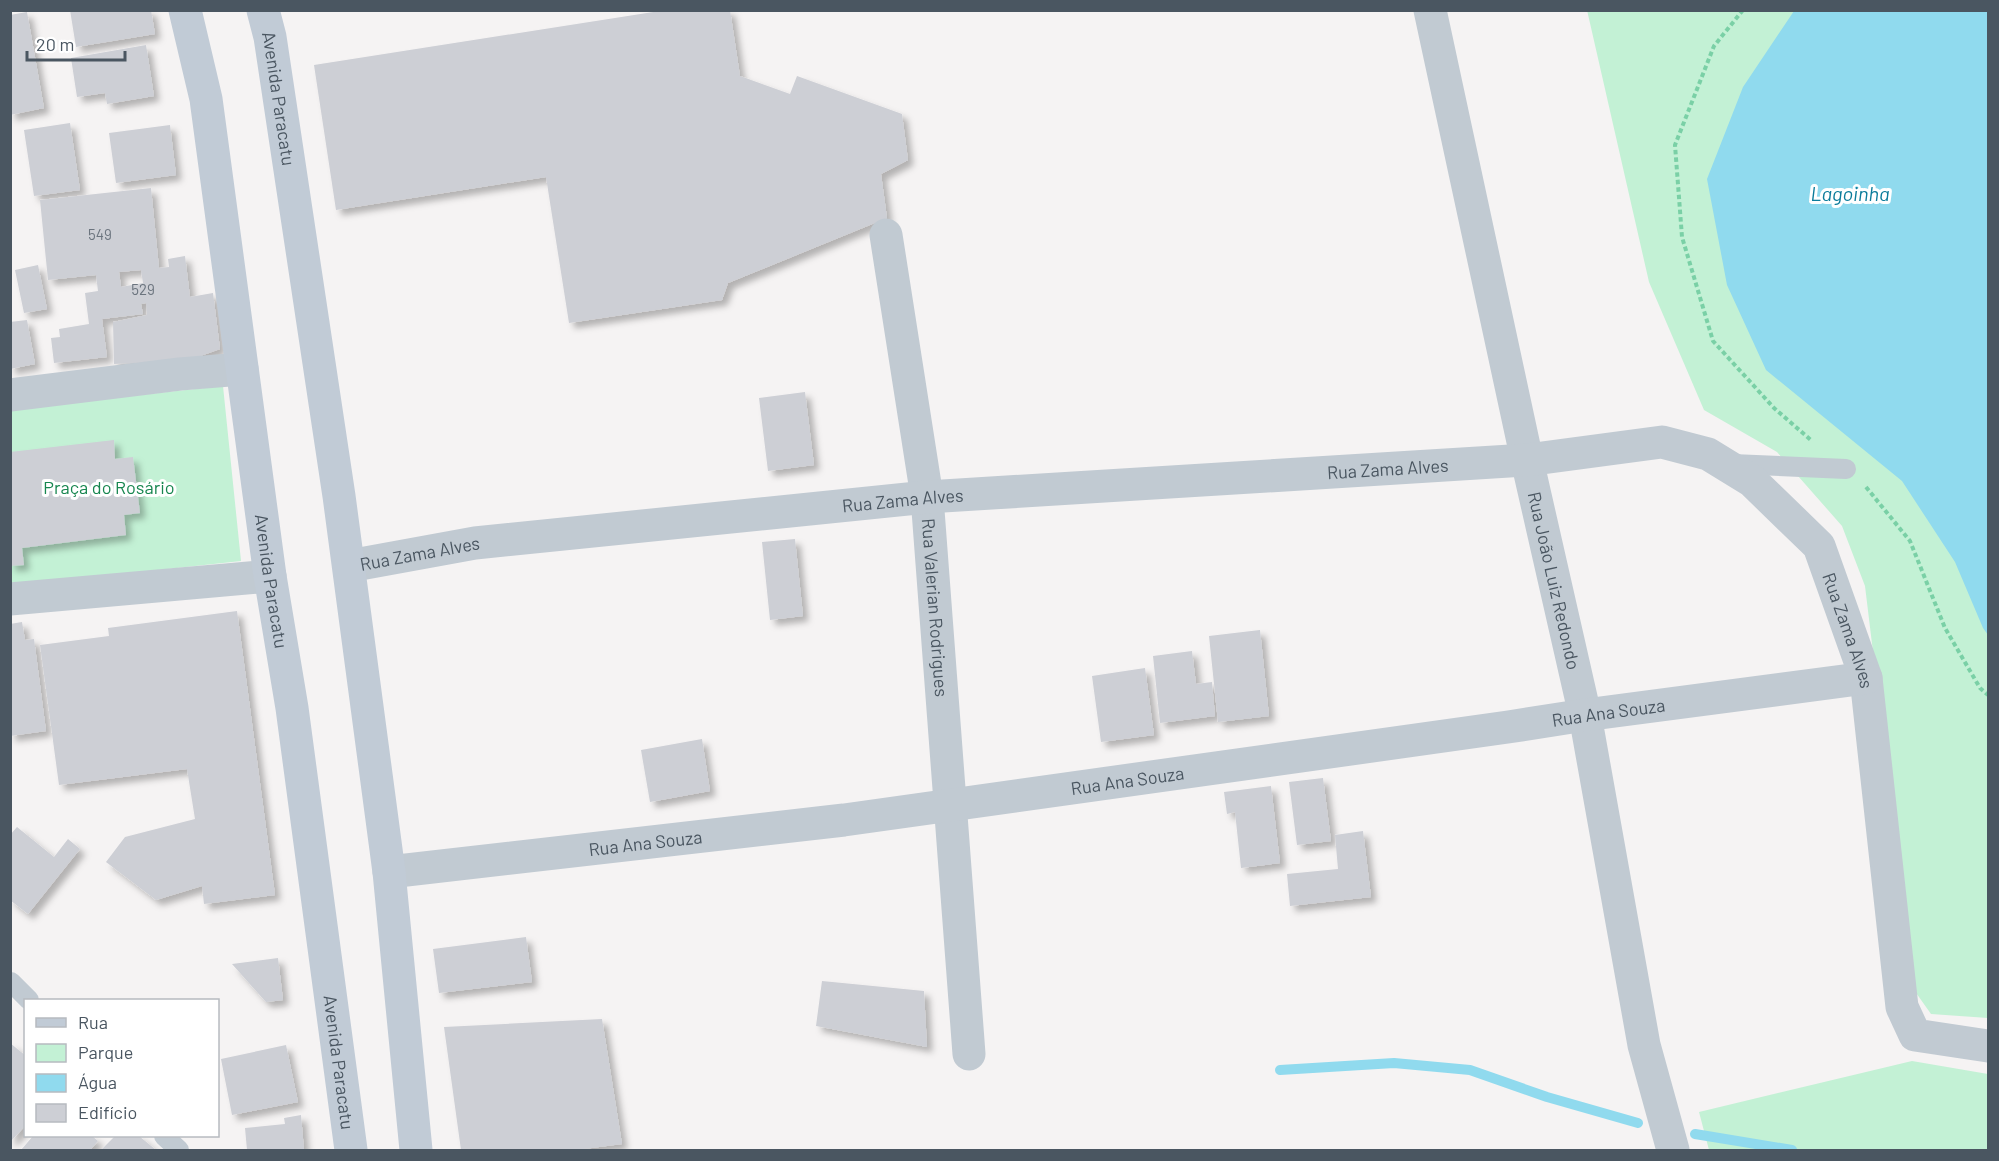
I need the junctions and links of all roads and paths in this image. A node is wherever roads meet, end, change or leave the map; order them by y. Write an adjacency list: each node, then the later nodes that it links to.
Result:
1 (185, 10): 6 (street, Avenida Paracatu)
2 (263, 10): 12 (street, Avenida Paracatu)
3 (1430, 10): 8 (street, Rua João Luiz Redondo)
4 (1743, 10): 10 (path)
5 (886, 235): 11 (street, Rua Valerian Rodrigues)
6 (242, 369): 7 (street); 13 (street, Avenida Paracatu)
7 (10, 395)
8 (1527, 460): 9 (street, Rua Zama Alves); 11 (street, Rua Zama Alves); 17 (street, Rua João Luiz Redondo)
9 (1723, 463): 10 (lane); 15 (street, Rua Zama Alves)
10 (1846, 469): 16 (path)
11 (927, 497): 12 (street, Rua Zama Alves); 18 (street, Rua Valerian Rodrigues)
12 (349, 567): 19 (street, Avenida Paracatu)
13 (270, 576): 14 (street); 27 (street, Avenida Paracatu)
14 (10, 599)
15 (1866, 678): 17 (street, Rua Ana Souza); 22 (street, Rua Zama Alves)
16 (1989, 695)
17 (1585, 715): 18 (street, Rua Ana Souza); 28 (street, Rua João Luiz Redondo)
18 (949, 805): 19 (street, Rua Ana Souza); 23 (street, Rua Valerian Rodrigues)
19 (389, 872): 25 (street, Avenida Paracatu)
20 (11, 982): 21 (lane)
21 (28, 999)
22 (1989, 1046)
23 (969, 1054)
24 (165, 1137): 26 (lane)
25 (413, 1148)
26 (179, 1150)
27 (351, 1150)
28 (1672, 1150)

